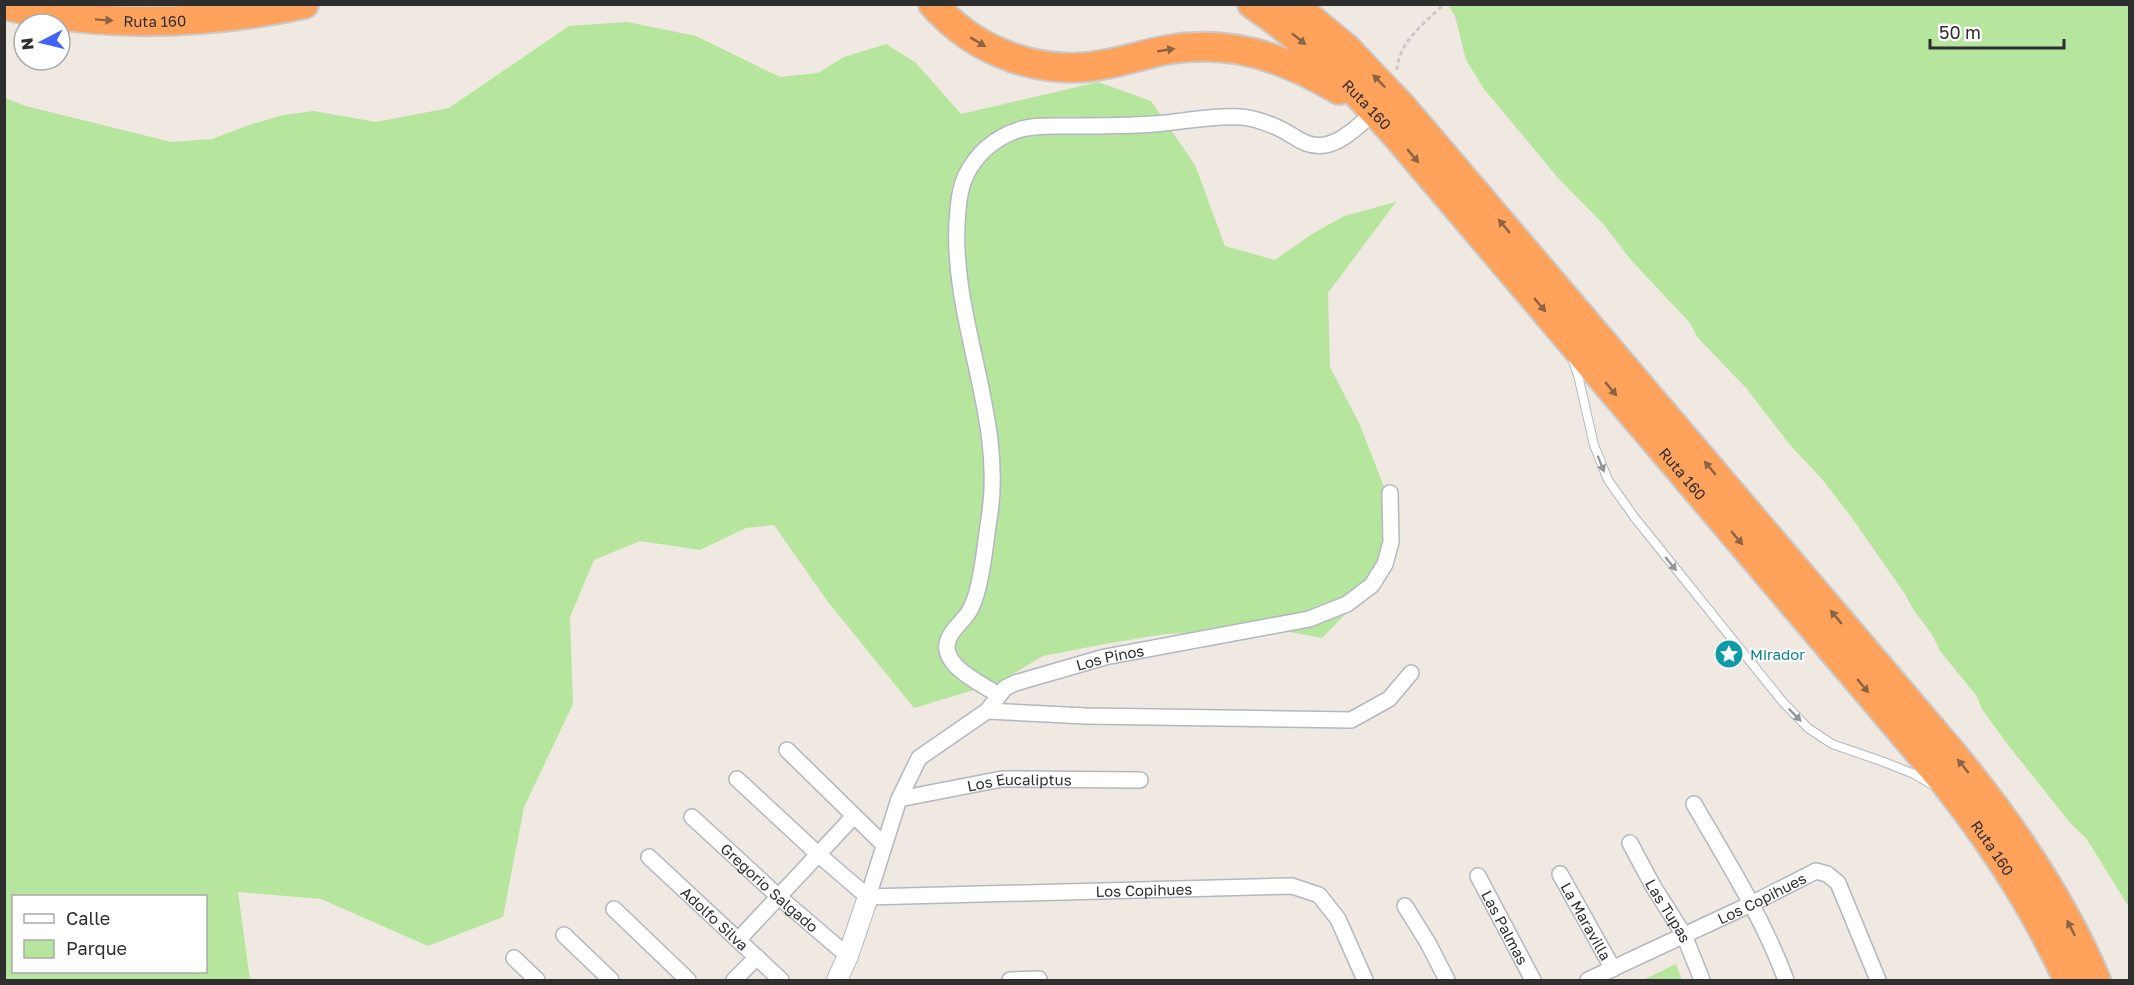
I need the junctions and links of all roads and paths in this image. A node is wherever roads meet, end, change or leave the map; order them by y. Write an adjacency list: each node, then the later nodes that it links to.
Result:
1 (304, 4): 6 (highway, Ruta 160, one-way to 1)
2 (933, 4): 8 (highway, one-way to 8)
3 (1252, 4): 8 (highway, Ruta 160, one-way to 8)
4 (1293, 4): 56 (highway, Ruta 160, one-way to 4)
5 (1444, 4): 7 (path)
6 (4, 5)
7 (1398, 79)
8 (1375, 112): 9 (highway, Ruta 160, one-way to 9); 12 (street)
9 (1560, 328): 19 (highway, Ruta 160, one-way to 19); 19 (lane, one-way to 19)
10 (1390, 493): 12 (street, Los Pinos)
11 (1411, 672): 13 (street)
12 (999, 695): 13 (street, Los Pinos)
13 (987, 711): 17 (street, Los Pinos)
14 (788, 750): 20 (street)
15 (737, 778): 24 (street)
16 (1140, 780): 17 (street, Los Eucaliptus)
17 (899, 799): 23 (street, Los Pinos)
18 (1694, 804): 30 (street)
19 (1970, 814): 55 (highway, Ruta 160)
20 (854, 816): 23 (street); 24 (street)
21 (692, 817): 28 (street, Gregorio Salgado)
22 (1630, 843): 34 (street, Las Tupas)
23 (883, 844): 29 (street, Los Pinos)
24 (819, 855): 28 (street); 29 (street)
25 (649, 857): 35 (street, Adolfo Silva)
26 (1560, 874): 39 (street, La Maravilla)
27 (1478, 876): 50 (street, Las Palmas)
28 (779, 897): 35 (street); 36 (street, Gregorio Salgado)
29 (868, 897): 36 (street); 48 (street, Los Copihues)
30 (1751, 904): 34 (street, Los Copihues); 53 (street); 54 (street, Los Copihues)
31 (1405, 906): 49 (street)
32 (614, 909): 43 (street)
33 (564, 935): 42 (street)
34 (1684, 935): 39 (street, Los Copihues); 52 (street, Las Tupas)
35 (739, 939): 37 (street, Adolfo Silva)
36 (848, 956): 46 (street)
37 (757, 957): 44 (street); 45 (street, Adolfo Silva)
38 (514, 958): 41 (street)
39 (1613, 969): 51 (street, Los Copihues)
40 (1039, 979): 47 (street)
41 (537, 981)
42 (611, 981)
43 (688, 981)
44 (734, 981)
45 (781, 981)
46 (837, 981)
47 (1010, 981)
48 (1365, 981)
49 (1447, 981)
50 (1533, 981)
51 (1588, 981)
52 (1702, 981)
53 (1786, 981)
54 (1878, 981)
55 (2068, 981)
56 (2096, 981)

